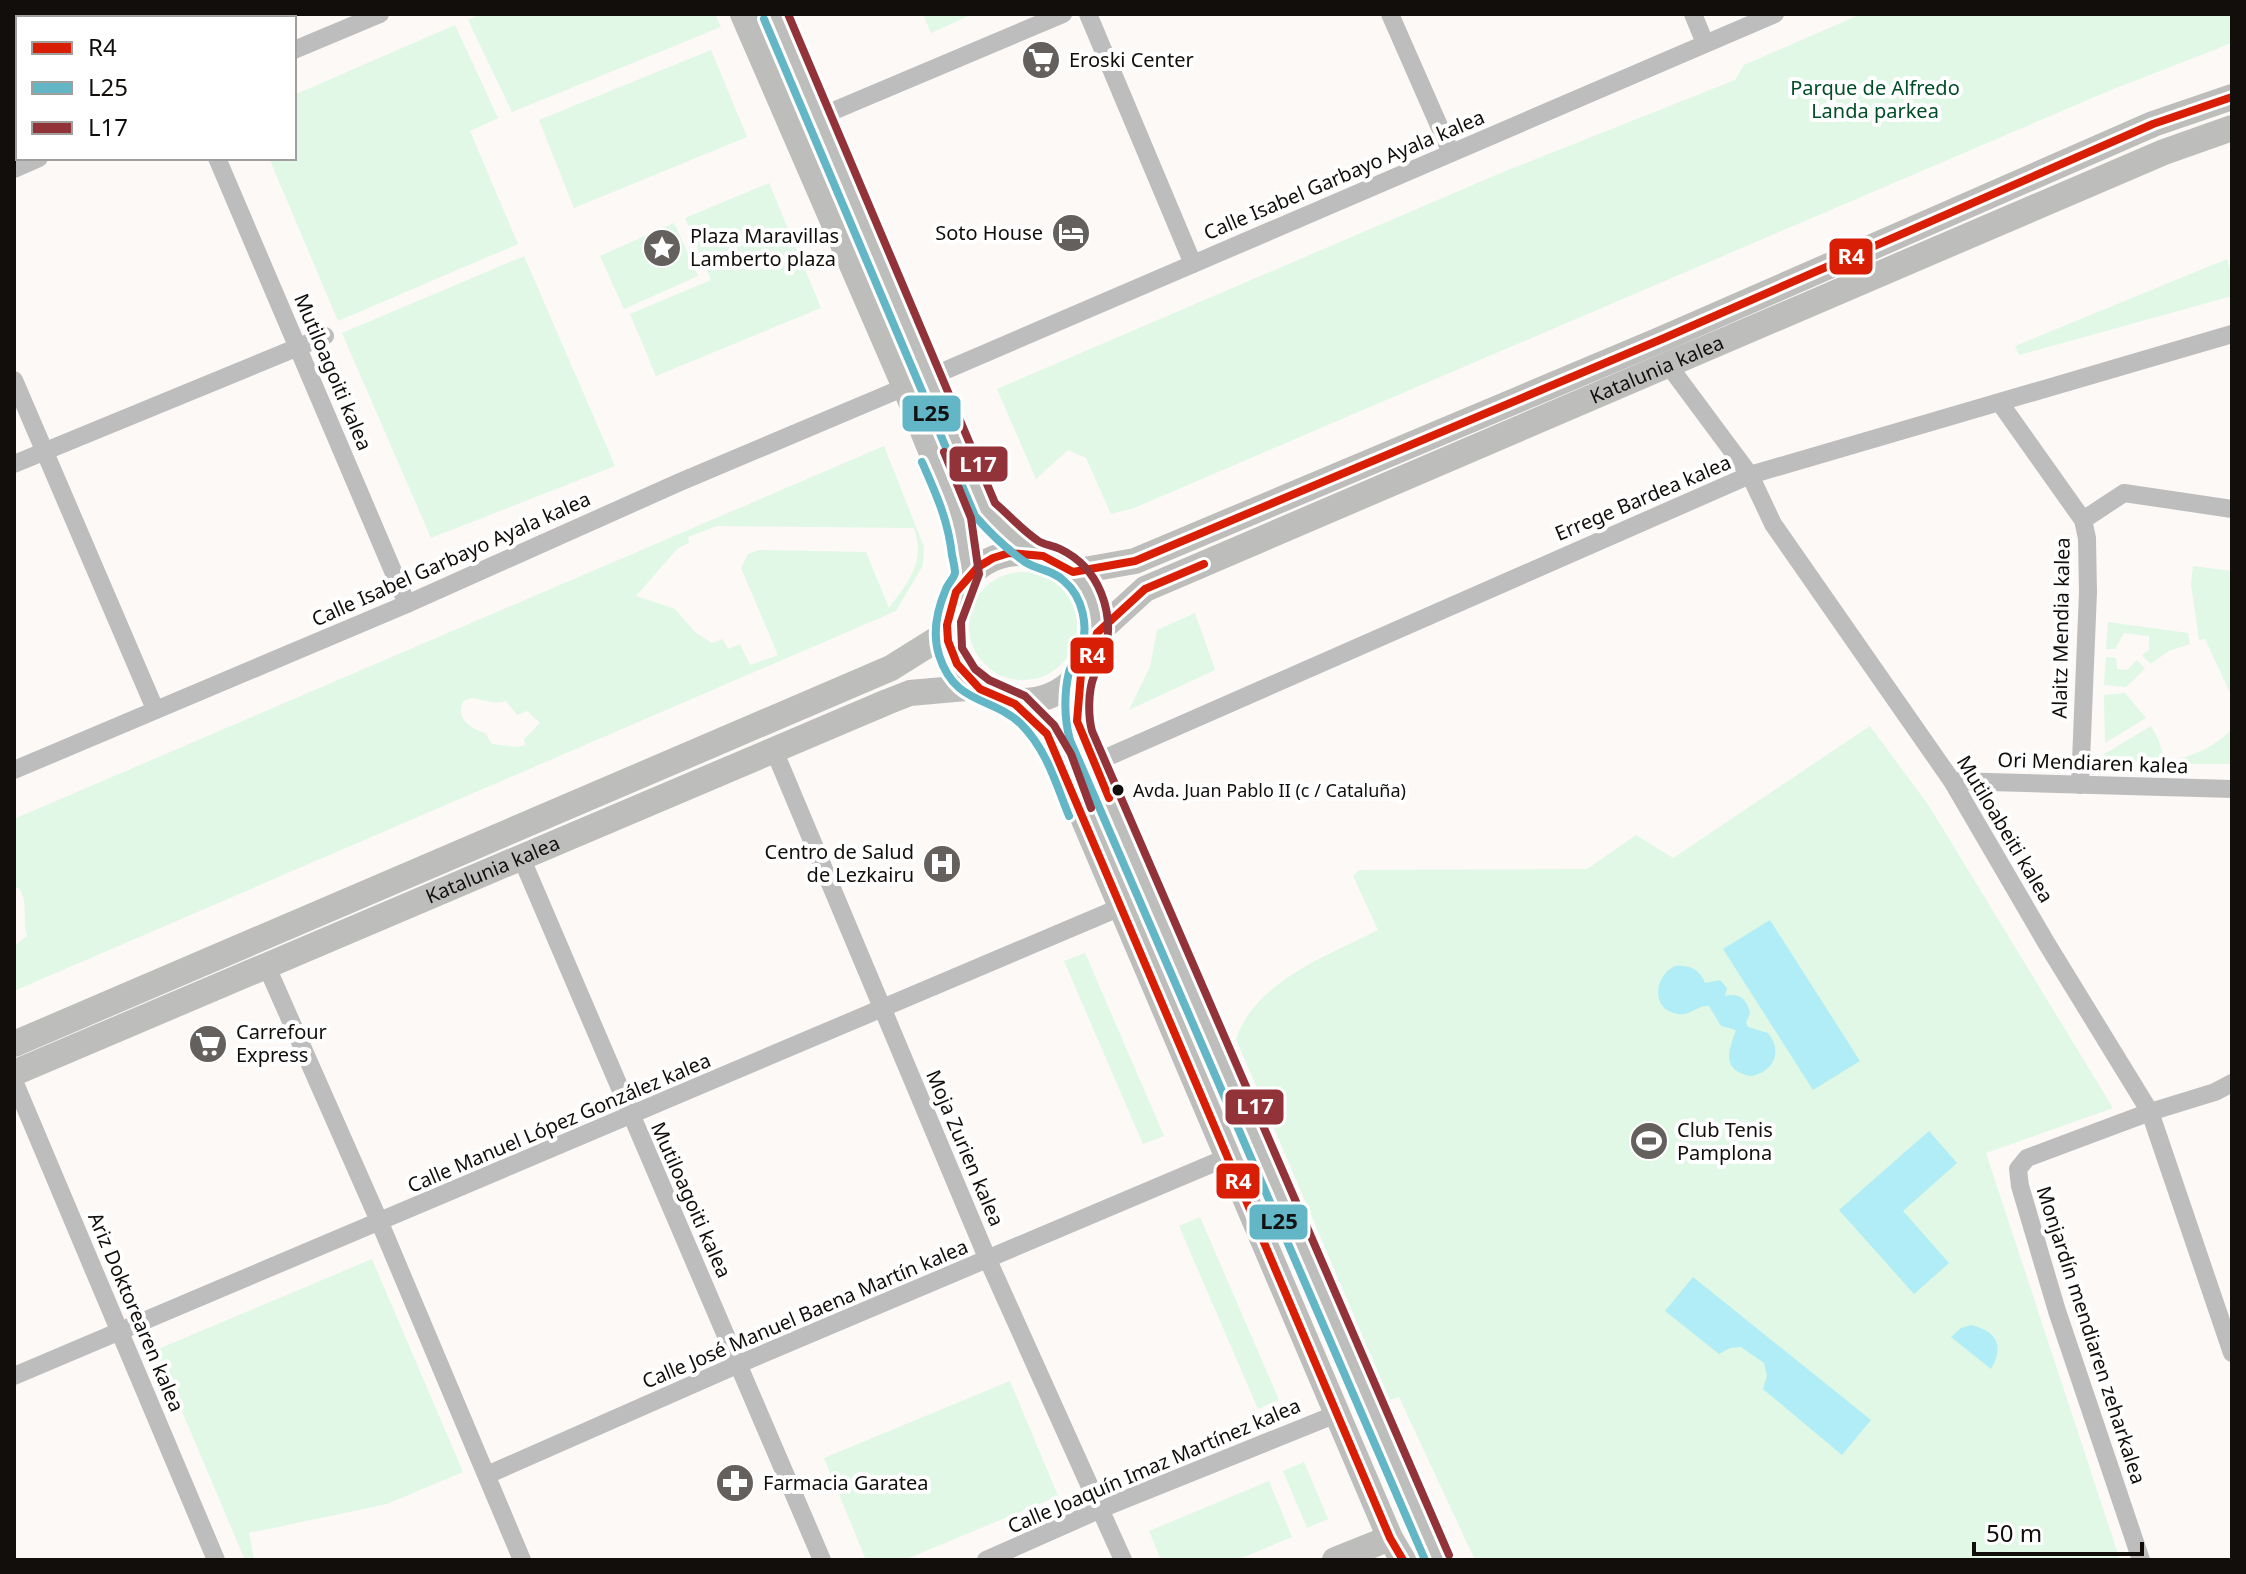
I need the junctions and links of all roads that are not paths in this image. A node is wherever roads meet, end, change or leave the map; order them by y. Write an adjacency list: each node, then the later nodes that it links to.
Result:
1 (380, 14): 10 (street)
2 (743, 14): 25 (street)
3 (775, 14): 12 (street)
4 (1063, 14): 12 (street)
5 (1088, 14): 18 (street)
6 (1390, 14): 14 (street)
7 (1693, 14): 9 (street)
8 (1775, 14): 9 (street, Calle Isabel Garbayo Ayala kalea)
9 (1705, 43): 14 (street, Calle Isabel Garbayo Ayala kalea)
10 (296, 49)
11 (2232, 97): 33 (street, Katalunia kalea)
12 (819, 117): 23 (street)
13 (2232, 128): 22 (street, Katalunia kalea)
14 (1451, 153): 18 (street, Calle Isabel Garbayo Ayala kalea)
15 (34, 160): 17 (street)
16 (218, 160): 21 (street, Mutiloagoiti kalea)
17 (14, 169)
18 (1193, 264): 23 (street, Calle Isabel Garbayo Ayala kalea)
19 (2232, 334): 26 (street, Errege Bardea kalea)
20 (325, 336): 21 (street)
21 (299, 347): 27 (street); 35 (street, Mutiloagoiti kalea)
22 (1669, 366): 29 (street, Mutiloabeiti kalea); 37 (street, Katalunia kalea)
23 (930, 377): 32 (street)
24 (14, 380): 27 (street)
25 (905, 387): 34 (street); 35 (street, Calle Isabel Garbayo Ayala kalea)
26 (2000, 403): 29 (street, Errege Bardea kalea); 31 (street, Alaitz Mendia kalea)
27 (44, 451): 28 (street); 41 (street)
28 (14, 464)
29 (1750, 475): 43 (street, Errege Bardea kalea); 45 (street, Mutiloabeiti kalea)
30 (2232, 509): 31 (street)
31 (2083, 520): 46 (street, Alaitz Mendia kalea)
32 (1033, 553): 33 (street); 34 (street)
33 (1073, 572): 37 (street)
34 (967, 576): 36 (street)
35 (407, 604): 41 (street, Calle Isabel Garbayo Ayala kalea)
36 (947, 633): 39 (street); 52 (street, Katalunia kalea)
37 (1097, 633): 38 (street)
38 (1081, 674): 40 (street); 43 (street)
39 (977, 687): 40 (street); 42 (street, Katalunia kalea)
40 (1012, 702): 49 (street)
41 (155, 709): 44 (street, Calle Isabel Garbayo Ayala kalea)
42 (774, 750): 48 (street, Katalunia kalea); 51 (street, Moja Zurien kalea)
43 (1094, 763): 75 (street)
44 (14, 770)
45 (1952, 781): 46 (street, Ori Mendiaren kalea); 56 (street, Mutiloabeiti kalea)
46 (2080, 785): 47 (street, Ori Mendiaren kalea)
47 (2232, 789)
48 (521, 857): 50 (street, Katalunia kalea); 57 (street, Mutiloagoiti kalea)
49 (1121, 907): 51 (street, Calle Manuel López González kalea); 58 (street)
50 (267, 967): 53 (street, Katalunia kalea); 59 (street)
51 (882, 1008): 57 (street, Calle Manuel López González kalea); 60 (street, Moja Zurien kalea)
52 (14, 1044)
53 (14, 1073)
54 (14, 1081): 61 (street, Ariz Doktorearen kalea)
55 (2226, 1092): 56 (street)
56 (2150, 1112): 62 (street, Mutiloabeiti kalea); 76 (street, Monjardín mendiaren zeharkalea)
57 (630, 1116): 59 (street, Calle Manuel López González kalea); 63 (street, Mutiloagoiti kalea)
58 (1228, 1157): 60 (street, Calle José Manuel Baena Martín kalea); 65 (street)
59 (380, 1223): 61 (street, Calle Manuel López González kalea); 66 (street)
60 (988, 1260): 63 (street, Calle José Manuel Baena Martín kalea); 67 (street, Moja Zurien kalea)
61 (120, 1332): 64 (street, Calle Manuel López González kalea); 69 (street, Ariz Doktorearen kalea)
62 (2232, 1353)
63 (739, 1364): 66 (street, Calle José Manuel Baena Martín kalea); 71 (street, Mutiloagoiti kalea)
64 (14, 1376)
65 (1339, 1413): 67 (street, Calle Joaquín Imaz Martínez kalea); 68 (street)
66 (487, 1475): 70 (street)
67 (1101, 1509): 72 (street, Calle Joaquín Imaz Martínez kalea); 73 (street, Moja Zurien kalea)
68 (1396, 1549): 74 (street)
69 (216, 1560)
70 (522, 1560)
71 (822, 1560)
72 (986, 1560)
73 (1123, 1560)
74 (1335, 1560)
75 (1438, 1560)
76 (2141, 1560)

